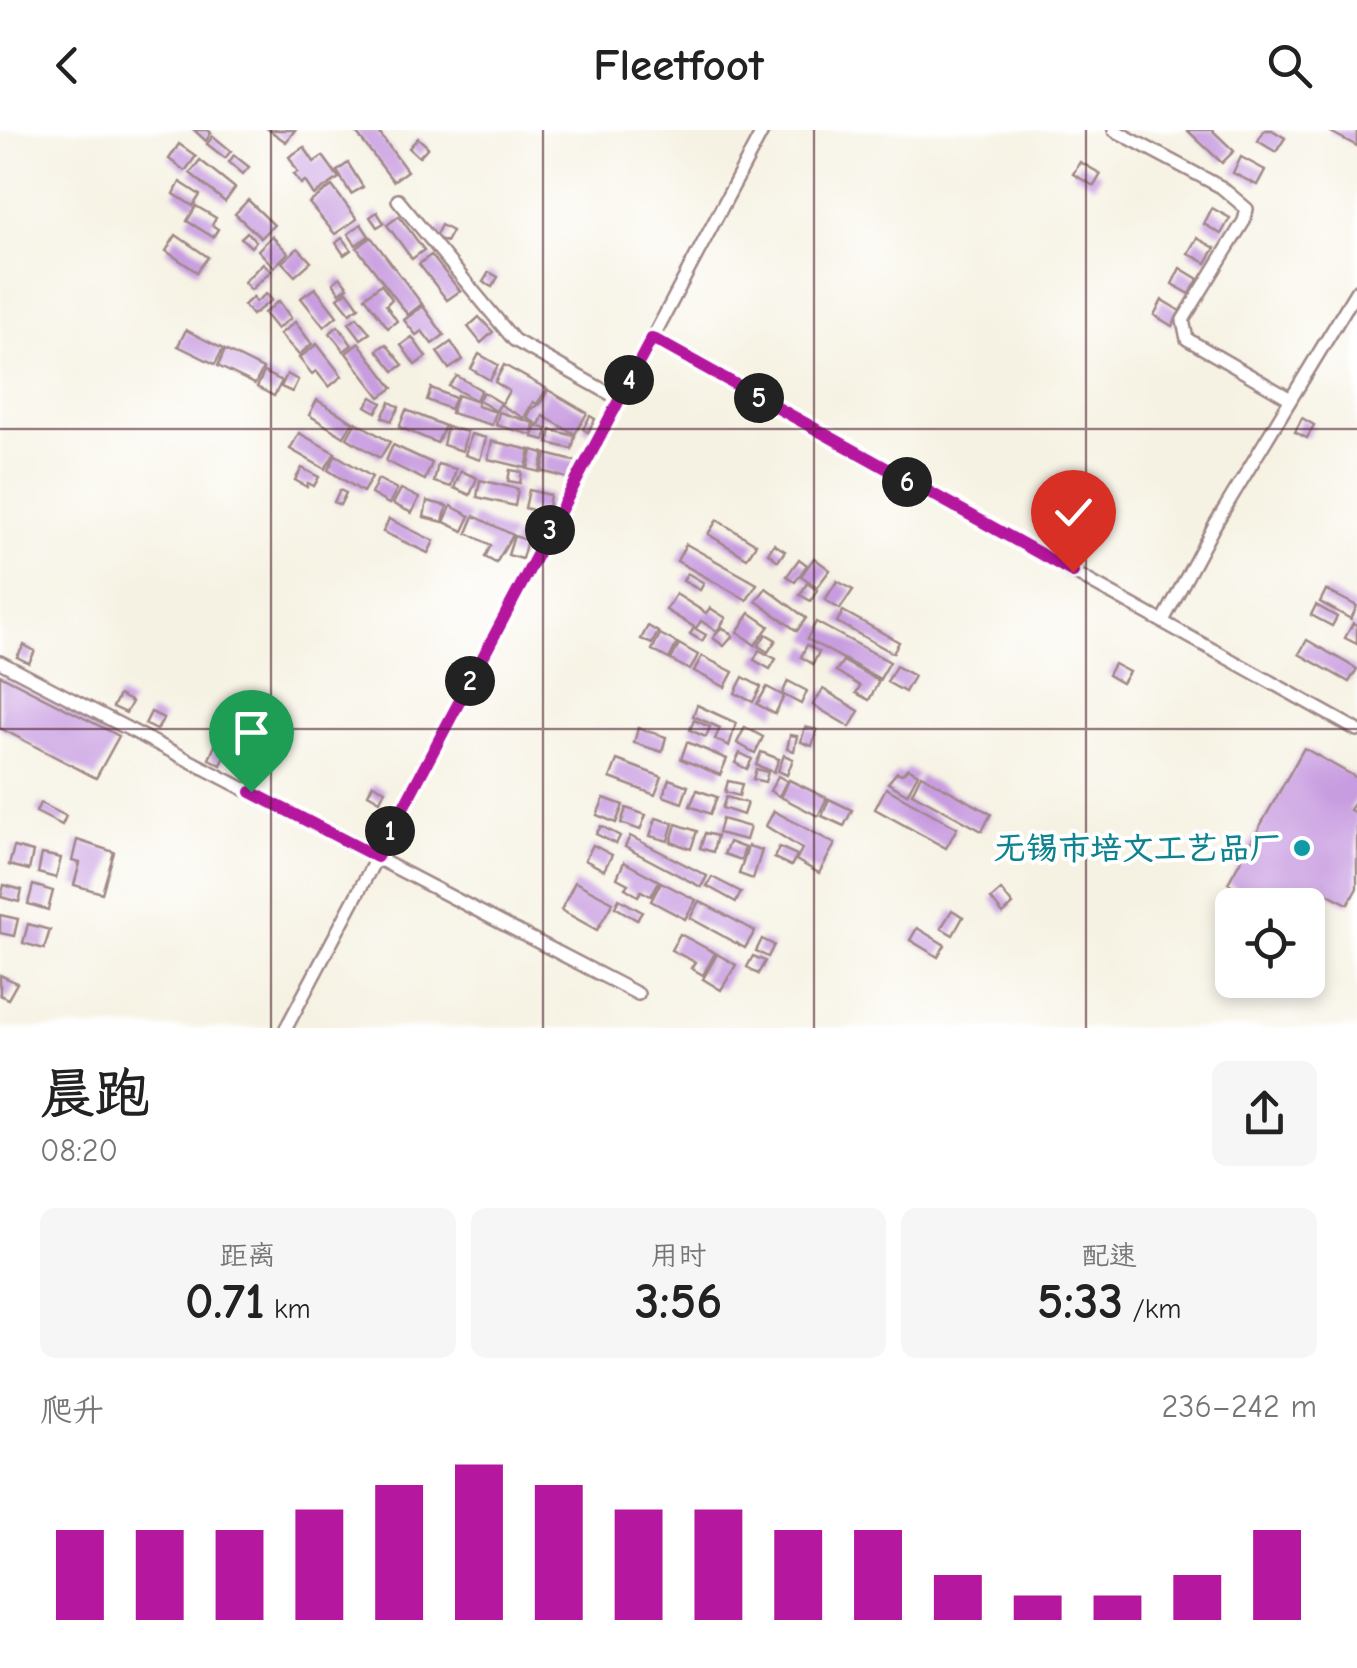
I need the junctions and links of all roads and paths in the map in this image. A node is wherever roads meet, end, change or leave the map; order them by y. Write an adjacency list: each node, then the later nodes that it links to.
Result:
1 (763, 130): 5 (street)
2 (1114, 130): 6 (street)
3 (398, 200): 7 (street)
4 (1357, 290): 6 (street)
5 (652, 338): 7 (street); 8 (street)
6 (1289, 398): 8 (street)
7 (619, 400): 11 (street)
8 (1163, 621): 10 (street)
9 (0, 662): 11 (street)
10 (1357, 730)
11 (377, 857): 12 (street); 13 (street)
12 (638, 994)
13 (286, 1028)

